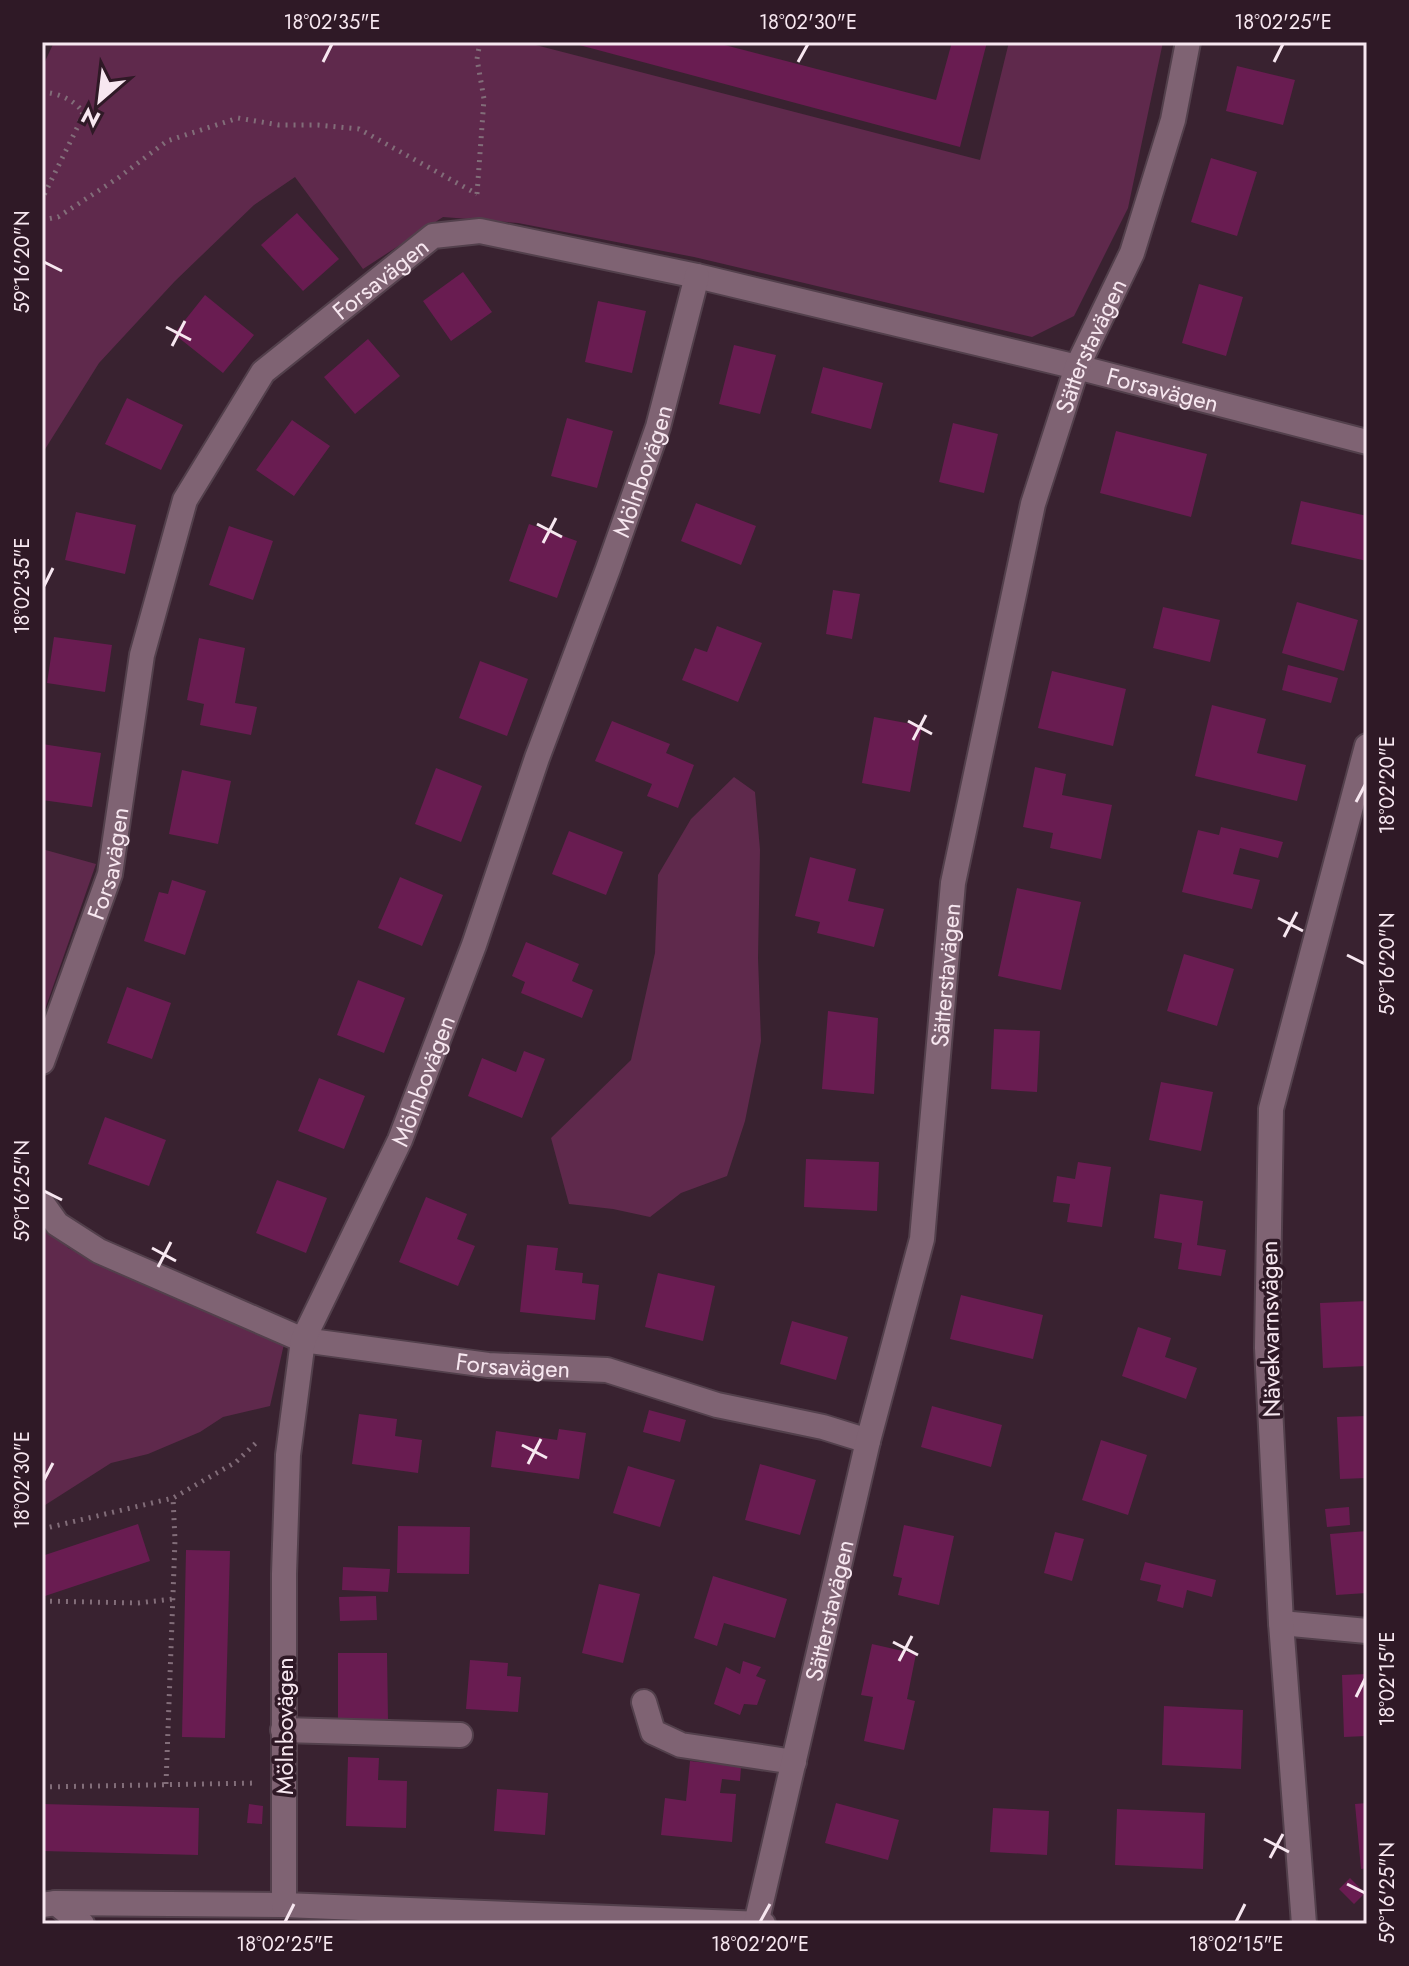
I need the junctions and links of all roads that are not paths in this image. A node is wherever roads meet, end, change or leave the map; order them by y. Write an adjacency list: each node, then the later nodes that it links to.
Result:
1 (1188, 42): 3 (street, Sätterstavägen)
2 (697, 276): 3 (street, Forsavägen); 6 (street, Forsavägen); 8 (street, Mölnbovägen)
3 (1077, 367): 4 (street, Forsavägen); 9 (street, Sätterstavägen)
4 (1367, 442)
5 (1367, 746): 10 (street, Nävekvarnsvägen)
6 (42, 1062)
7 (42, 1203): 8 (street, Forsavägen)
8 (303, 1340): 9 (street, Forsavägen); 13 (street, Mölnbovägen)
9 (868, 1441): 15 (street, Sätterstavägen)
10 (1281, 1623): 11 (street); 21 (street, Nävekvarnsvägen)
11 (1367, 1631)
12 (644, 1702): 15 (street)
13 (283, 1730): 14 (street); 17 (street, Mölnbovägen)
14 (460, 1735)
15 (794, 1762): 19 (street, Sätterstavägen)
16 (49, 1904): 17 (street); 18 (street)
17 (284, 1905): 19 (street)
18 (82, 1924)
19 (756, 1924): 20 (street)
20 (763, 1924)
21 (1304, 1924)

